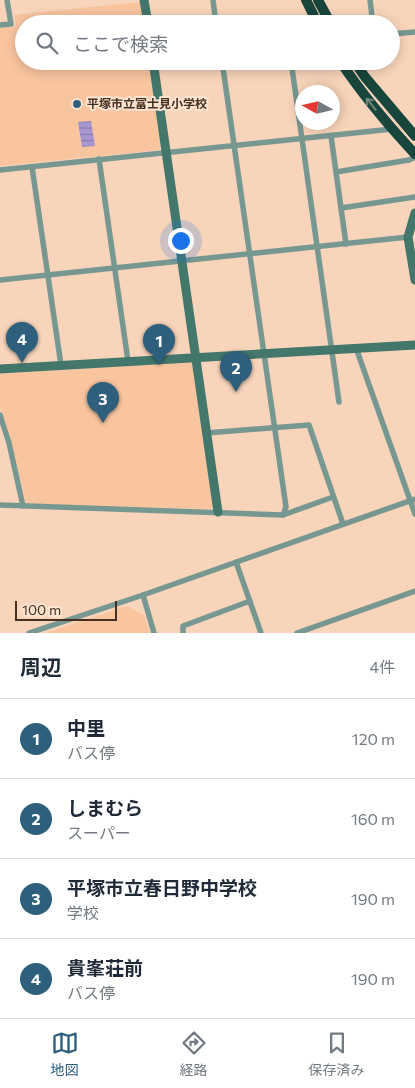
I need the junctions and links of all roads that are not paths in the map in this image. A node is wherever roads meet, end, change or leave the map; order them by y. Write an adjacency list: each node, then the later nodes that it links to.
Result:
1 (7, 0): 12 (street)
2 (144, 0): 7 (street)
3 (213, 0): 8 (street)
4 (306, 0): 9 (highway)
5 (318, 0): 10 (highway)
6 (370, 0): 11 (street)
7 (146, 15)
8 (215, 15)
9 (314, 15)
10 (326, 15)
11 (372, 15)
12 (0, 25)
13 (415, 32): 14 (street)
14 (400, 33)
15 (154, 70): 25 (street)
16 (223, 70): 24 (street)
17 (291, 70): 23 (street)
18 (346, 70): 20 (highway, one-way to 18)
19 (360, 70): 21 (highway)
20 (392, 129): 22 (street); 26 (highway)
21 (413, 131)
22 (331, 136): 23 (street); 30 (street)
23 (301, 139): 24 (street); 36 (street)
24 (234, 146): 25 (street); 37 (street)
25 (166, 153): 27 (street); 38 (street)
26 (415, 155): 30 (street)
27 (99, 160): 28 (street); 39 (street)
28 (32, 167): 29 (street); 40 (street)
29 (0, 170)
30 (336, 172): 32 (street)
31 (415, 197): 32 (street)
32 (341, 208): 35 (street)
33 (415, 213): 34 (street)
34 (408, 238): 35 (street); 42 (street)
35 (346, 244): 36 (street)
36 (316, 247): 37 (street); 45 (street)
37 (250, 254): 38 (street); 46 (street)
38 (182, 261): 39 (street); 47 (street)
39 (115, 268): 40 (street); 48 (street)
40 (48, 275): 41 (street); 49 (street)
41 (0, 280)
42 (415, 280)
43 (415, 345): 44 (street)
44 (356, 348): 45 (street); 58 (street)
45 (331, 349): 46 (street); 51 (street)
46 (264, 353): 47 (street); 53 (street)
47 (197, 357): 48 (street); 54 (street)
48 (128, 361): 49 (street)
49 (61, 365): 50 (street)
50 (0, 368)
51 (339, 402)
52 (0, 415): 55 (street)
53 (275, 427): 54 (street); 57 (street); 63 (street)
54 (206, 433): 61 (street)
55 (9, 443): 56 (street); 60 (street)
56 (0, 444)
57 (333, 498): 63 (street); 64 (street)
58 (412, 500): 62 (street); 64 (street)
59 (0, 505): 60 (street)
60 (24, 506): 61 (street)
61 (218, 512): 63 (street)
62 (415, 514)
63 (283, 515)
64 (343, 524): 65 (street)
65 (236, 562): 67 (street); 68 (street)
66 (415, 590): 73 (street)
67 (143, 595): 69 (street); 70 (street)
68 (250, 601): 71 (street); 72 (street)
69 (29, 633)
70 (154, 633)
71 (183, 633)
72 (261, 633)
73 (297, 633)

